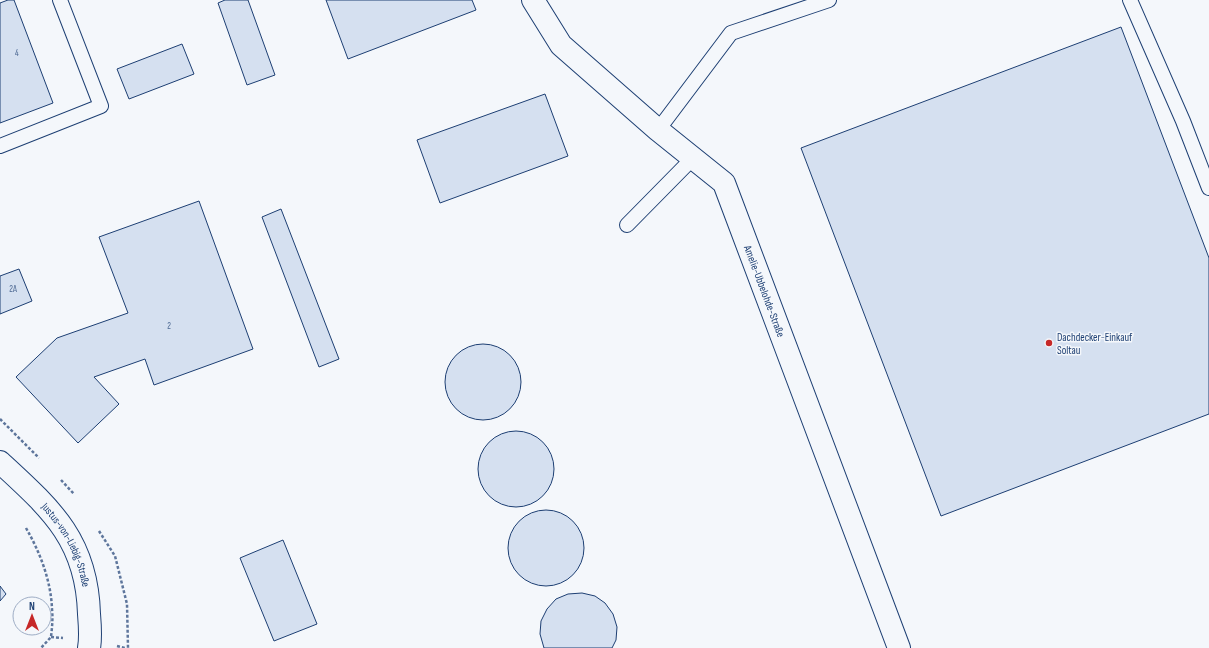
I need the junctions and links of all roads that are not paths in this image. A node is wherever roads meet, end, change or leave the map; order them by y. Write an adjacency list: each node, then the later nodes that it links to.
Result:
1 (60, 0): 6 (lane)
2 (532, 0): 5 (street, Amelie-Ubbelohde-Straße)
3 (829, 0): 5 (lane)
4 (1130, 0): 8 (lane)
5 (658, 130): 7 (street, Amelie-Ubbelohde-Straße)
6 (0, 146)
7 (693, 158): 9 (lane); 12 (street, Amelie-Ubbelohde-Straße)
8 (1209, 188)
9 (627, 225)
10 (0, 462): 11 (street, Justus-von-Liebig-Straße)
11 (89, 648)
12 (899, 648)

